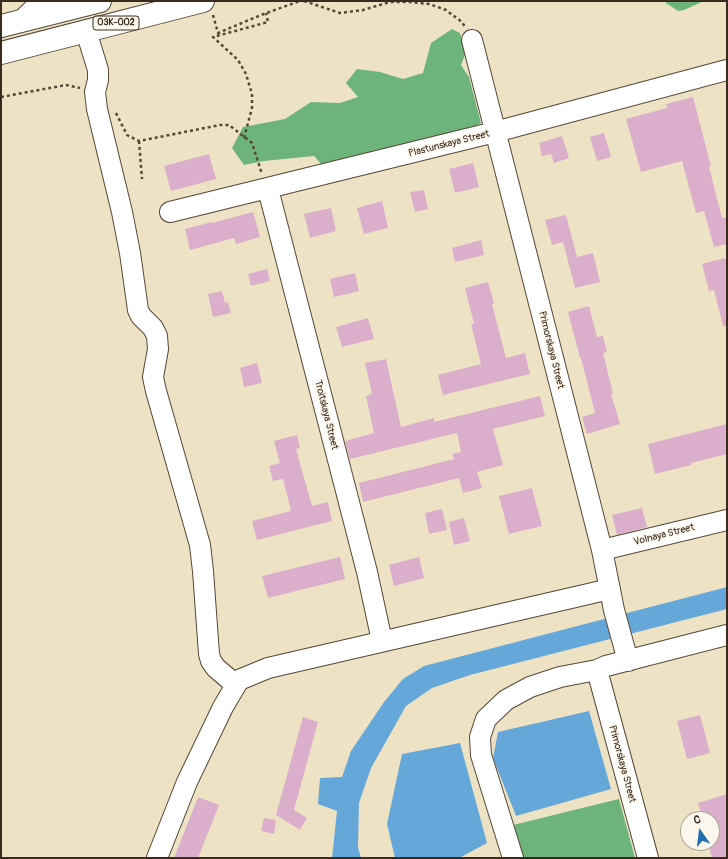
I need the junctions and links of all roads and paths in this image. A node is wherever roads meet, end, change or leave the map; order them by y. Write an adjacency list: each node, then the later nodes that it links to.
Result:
1 (42, 1): 7 (street)
2 (100, 1): 7 (main road, 03К-002)
3 (300, 1): 6 (path)
4 (304, 1): 9 (path)
5 (208, 8): 6 (path); 8 (main road, 03К-002)
6 (266, 13): 15 (path)
7 (11, 24)
8 (86, 31): 10 (main road, 03К-002); 12 (street)
9 (472, 40): 14 (street, Primorskaya Street)
10 (1, 53)
11 (727, 72): 14 (street, Plastunskaya Street)
12 (95, 92): 13 (path); 16 (path); 27 (street)
13 (1, 97)
14 (495, 132): 18 (street, Plastunskaya Street); 21 (street, Primorskaya Street)
15 (244, 138): 16 (path); 18 (path)
16 (139, 141): 17 (path)
17 (142, 179)
18 (268, 189): 19 (street, Plastunskaya Street); 24 (street, Troitskaya Street)
19 (170, 212)
20 (727, 520): 21 (street, Volnaya Street)
21 (602, 550): 22 (street, Primorskaya Street)
22 (610, 589): 24 (street); 25 (street, Primorskaya Street)
23 (727, 634): 25 (street)
24 (382, 641): 27 (street)
25 (628, 661): 26 (street)
26 (597, 670): 29 (street); 30 (street, Primorskaya Street)
27 (236, 685): 28 (street)
28 (157, 858)
29 (513, 858)
30 (648, 858)

